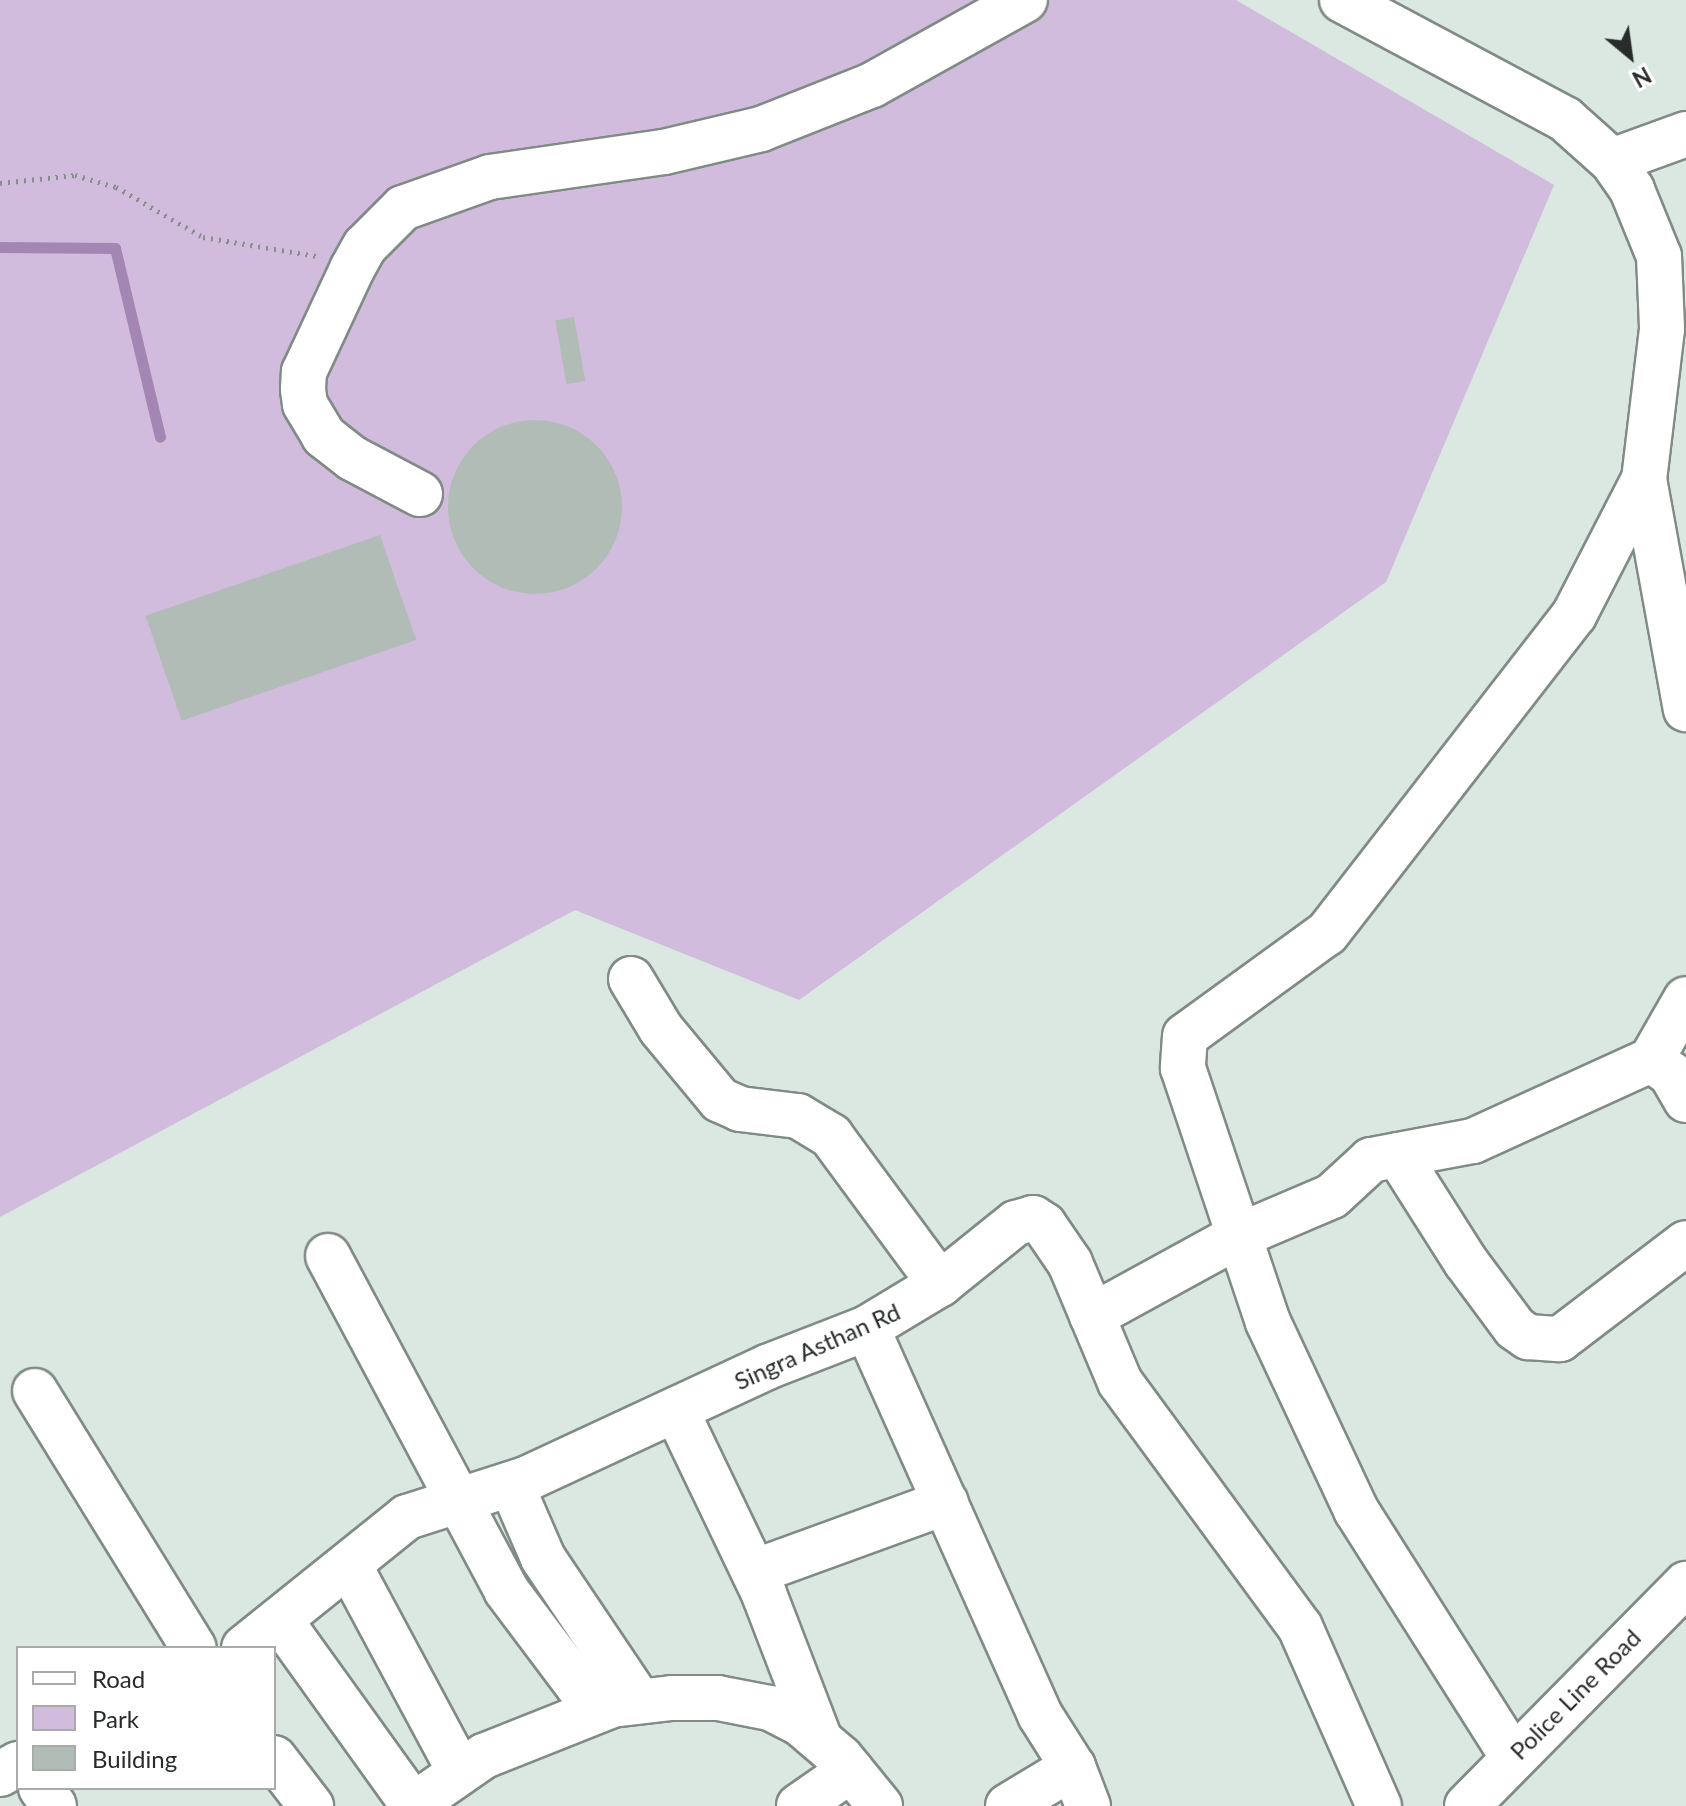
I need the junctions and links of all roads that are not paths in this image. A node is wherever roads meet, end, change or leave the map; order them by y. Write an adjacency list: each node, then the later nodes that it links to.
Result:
1 (1025, 0): 6 (street)
2 (1342, 0): 4 (street)
3 (1686, 134): 4 (street)
4 (1612, 161): 5 (street)
5 (1644, 479): 7 (street); 13 (street)
6 (420, 494)
7 (1686, 709)
8 (631, 979): 16 (street)
9 (1686, 999): 10 (street)
10 (1651, 1060): 11 (street); 12 (street)
11 (1686, 1100)
12 (1398, 1155): 13 (street); 14 (street)
13 (1236, 1237): 17 (street); 33 (street)
14 (1686, 1243)
15 (328, 1256): 22 (street)
16 (940, 1284): 17 (street, Singra Asthan Rd); 18 (street, Singra Asthan Rd)
17 (1092, 1316): 43 (street, Singra Asthan Rd)
18 (867, 1328): 20 (street, Singra Asthan Rd); 23 (street)
19 (35, 1391): 28 (street)
20 (676, 1410): 21 (street, Singra Asthan Rd); 25 (street)
21 (511, 1484): 22 (street, Singra Asthan Rd); 30 (street)
22 (458, 1501): 24 (street, Singra Asthan Rd); 31 (street)
23 (946, 1502): 25 (street); 37 (street)
24 (349, 1565): 27 (street, Singra Asthan Rd); 35 (street)
25 (754, 1572): 32 (street)
26 (1686, 1584): 33 (street, Police Line Road)
27 (280, 1620): 29 (street, Singra Asthan Rd); 38 (street)
28 (193, 1646)
29 (247, 1646)
30 (639, 1701): 31 (street); 32 (street)
31 (597, 1711): 35 (street)
32 (820, 1740): 36 (street)
33 (1512, 1756): 44 (street, Police Line Road)
34 (276, 1761): 39 (street)
35 (459, 1770): 38 (street)
36 (851, 1770): 40 (street); 41 (street)
37 (1081, 1786): 42 (street)
38 (412, 1805)
39 (311, 1806)
40 (799, 1806)
41 (880, 1806)
42 (1008, 1806)
43 (1379, 1806)
44 (1467, 1806)

